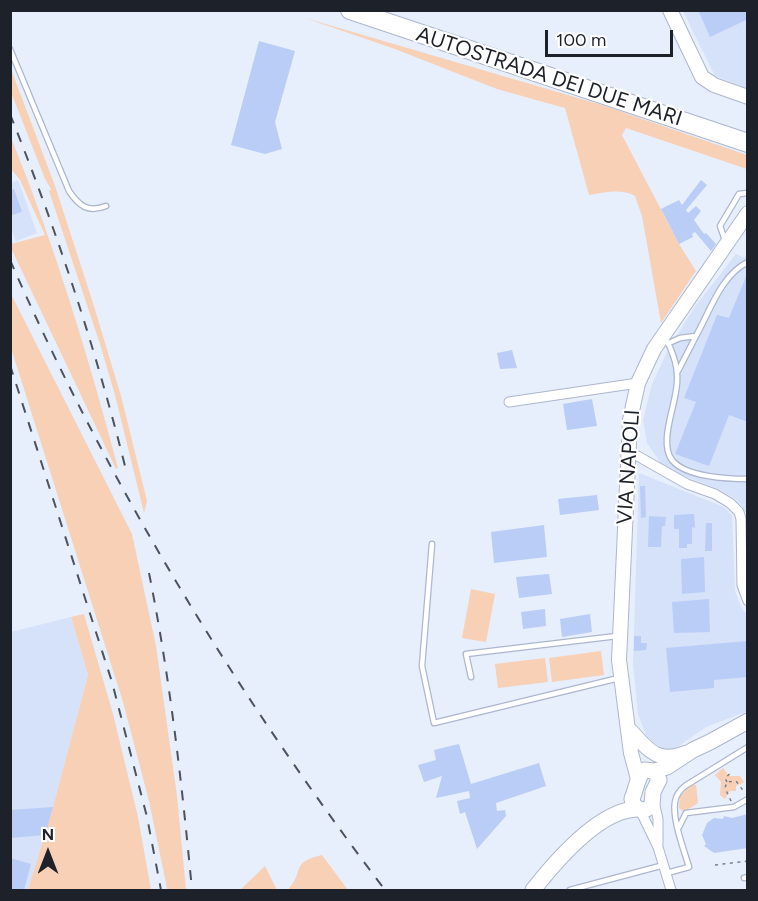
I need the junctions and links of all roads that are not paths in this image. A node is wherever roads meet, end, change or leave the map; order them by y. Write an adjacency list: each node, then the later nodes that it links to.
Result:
1 (350, 10): 7 (highway, AUTOSTRADA DEI DUE MARI)
2 (386, 10): 6 (highway, AUTOSTRADA DEI DUE MARI)
3 (670, 10): 5 (main road)
4 (10, 49): 9 (lane)
5 (747, 97)
6 (747, 131)
7 (747, 143)
8 (747, 193): 11 (lane)
9 (106, 206)
10 (747, 213): 11 (main road, VIA NAPOLI)
11 (727, 243): 14 (main road, VIA NAPOLI)
12 (747, 262): 13 (lane)
13 (696, 336): 14 (lane); 15 (lane)
14 (665, 340): 15 (lane); 16 (main road, VIA NAPOLI)
15 (678, 371): 19 (lane)
16 (638, 383): 17 (street); 18 (main road, VIA NAPOLI)
17 (509, 402)
18 (627, 450): 21 (street); 22 (main road, VIA NAPOLI)
19 (747, 479)
20 (432, 544): 24 (lane)
21 (747, 601)
22 (620, 635): 23 (lane); 24 (main road, VIA NAPOLI)
23 (471, 677)
24 (621, 677): 26 (main road, VIA NAPOLI)
25 (747, 721): 27 (main road)
26 (629, 724): 29 (main road); 30 (main road, VIA NAPOLI); 31 (main road, VIA NAPOLI)
27 (710, 742): 29 (main road); 30 (main road)
28 (747, 747): 35 (lane)
29 (693, 750): 30 (main road)
30 (654, 782): 31 (main road); 33 (main road); 36 (street, VIA NAPOLI)
31 (637, 786): 33 (main road); 34 (main road)
32 (747, 797): 35 (lane)
33 (638, 809): 34 (main road); 36 (street, VIA NAPOLI)
34 (607, 819): 38 (main road)
35 (679, 827): 37 (lane)
36 (658, 847): 37 (street, VIA NAPOLI)
37 (665, 869): 39 (lane); 40 (street, VIA NAPOLI)
38 (533, 891)
39 (570, 891)
40 (671, 891)

